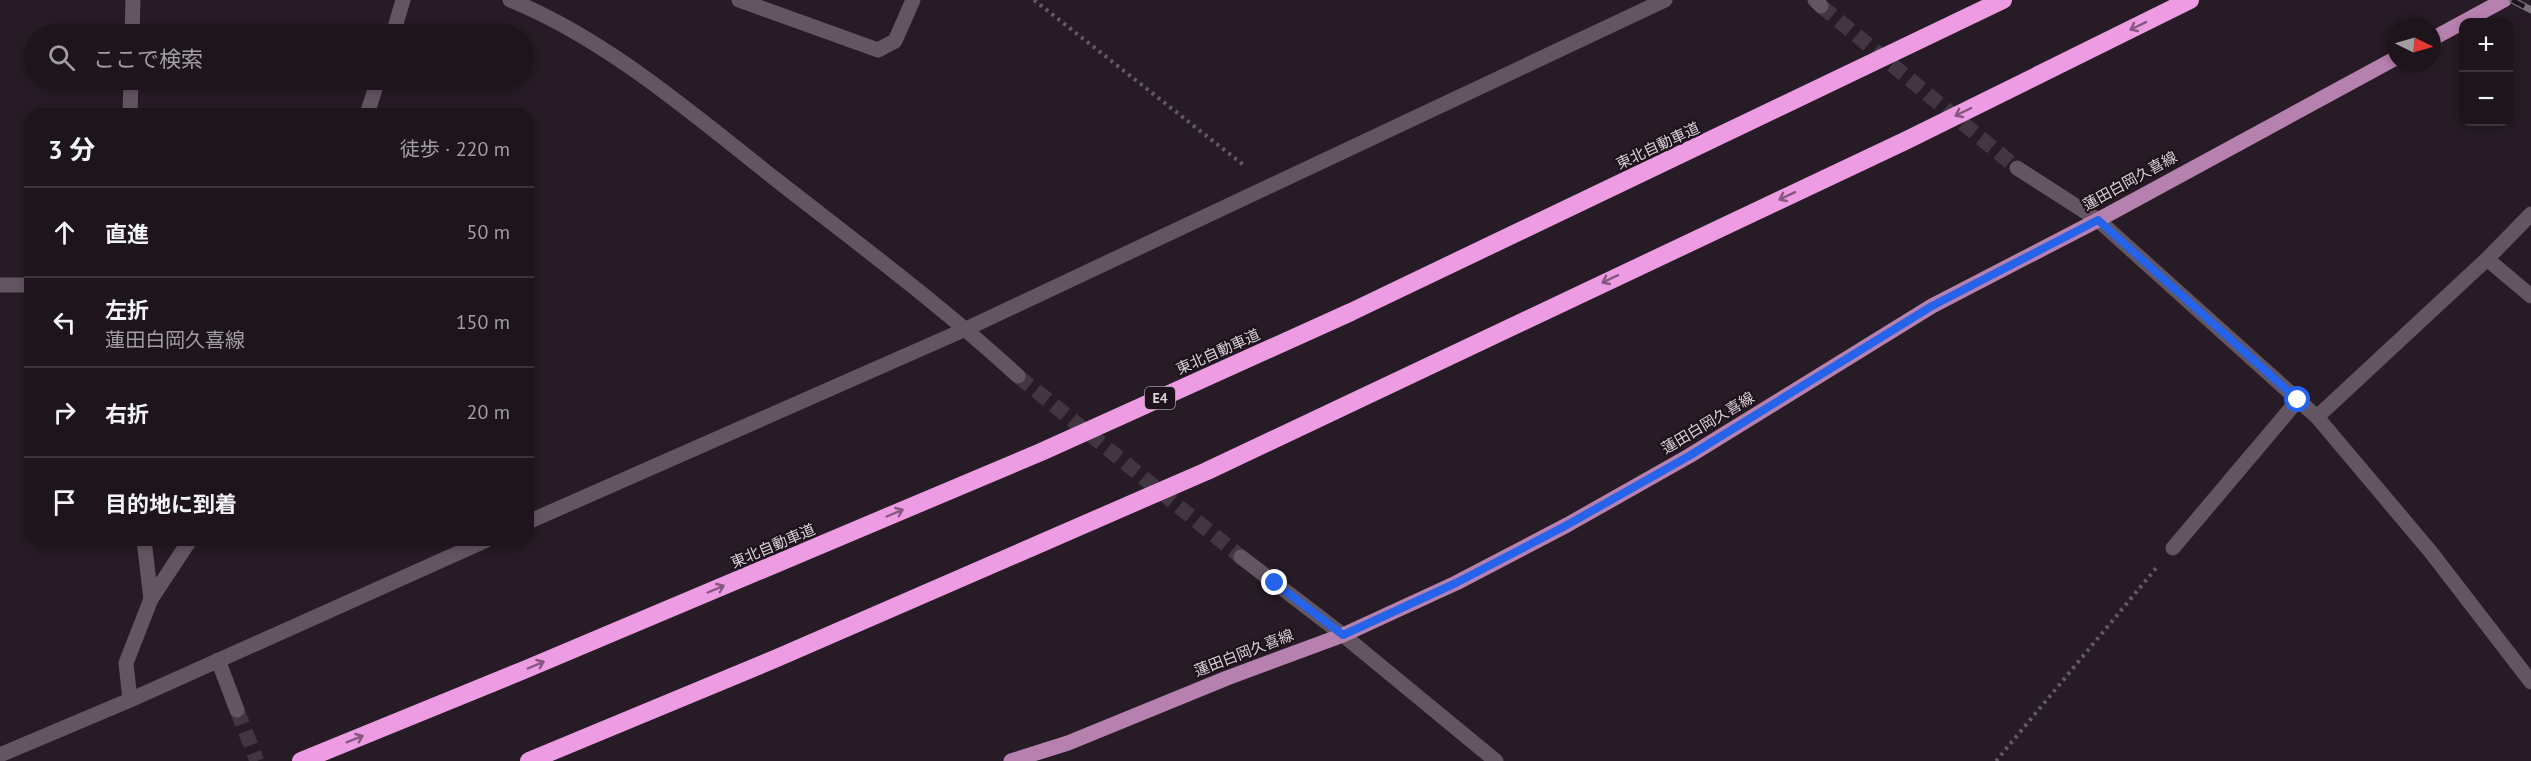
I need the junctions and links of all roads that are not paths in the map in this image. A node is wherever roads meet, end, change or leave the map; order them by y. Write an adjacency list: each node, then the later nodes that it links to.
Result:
1 (133, 0): 11 (street)
2 (404, 0): 12 (street)
3 (510, 0): 10 (street)
4 (739, 0): 5 (street)
5 (914, 0)
6 (1665, 0): 26 (street)
7 (2003, 0): 43 (highway, 東北自動車道 / E4, one-way to 7)
8 (2190, 0): 44 (highway, one-way to 44)
9 (2504, 0): 13 (main road)
10 (540, 5): 26 (street)
11 (132, 24)
12 (396, 24)
13 (2441, 34)
14 (2387, 63): 21 (main road, 蓮田白岡久喜線)
15 (131, 90): 17 (street)
16 (375, 90): 18 (street)
17 (130, 108)
18 (369, 108)
19 (2017, 168): 21 (street)
20 (2531, 214): 22 (street)
21 (2098, 220): 28 (street); 37 (main road, 蓮田白岡久喜線)
22 (2487, 259): 25 (street); 29 (street)
23 (0, 285): 24 (street)
24 (24, 285)
25 (2531, 296)
26 (966, 329): 27 (street); 30 (street)
27 (1018, 376)
28 (2298, 400): 29 (street); 34 (street)
29 (2317, 417): 39 (street)
30 (534, 519)
31 (145, 546): 36 (street)
32 (186, 546): 36 (street)
33 (474, 546): 38 (street)
34 (2173, 548)
35 (1241, 557): 37 (street)
36 (151, 599): 40 (street)
37 (1343, 635): 45 (main road, 蓮田白岡久喜線); 46 (street)
38 (218, 660): 40 (street); 41 (street)
39 (2531, 682)
40 (130, 700): 42 (street)
41 (237, 710)
42 (0, 755)
43 (301, 761)
44 (529, 761)
45 (1011, 761)
46 (1496, 761)

